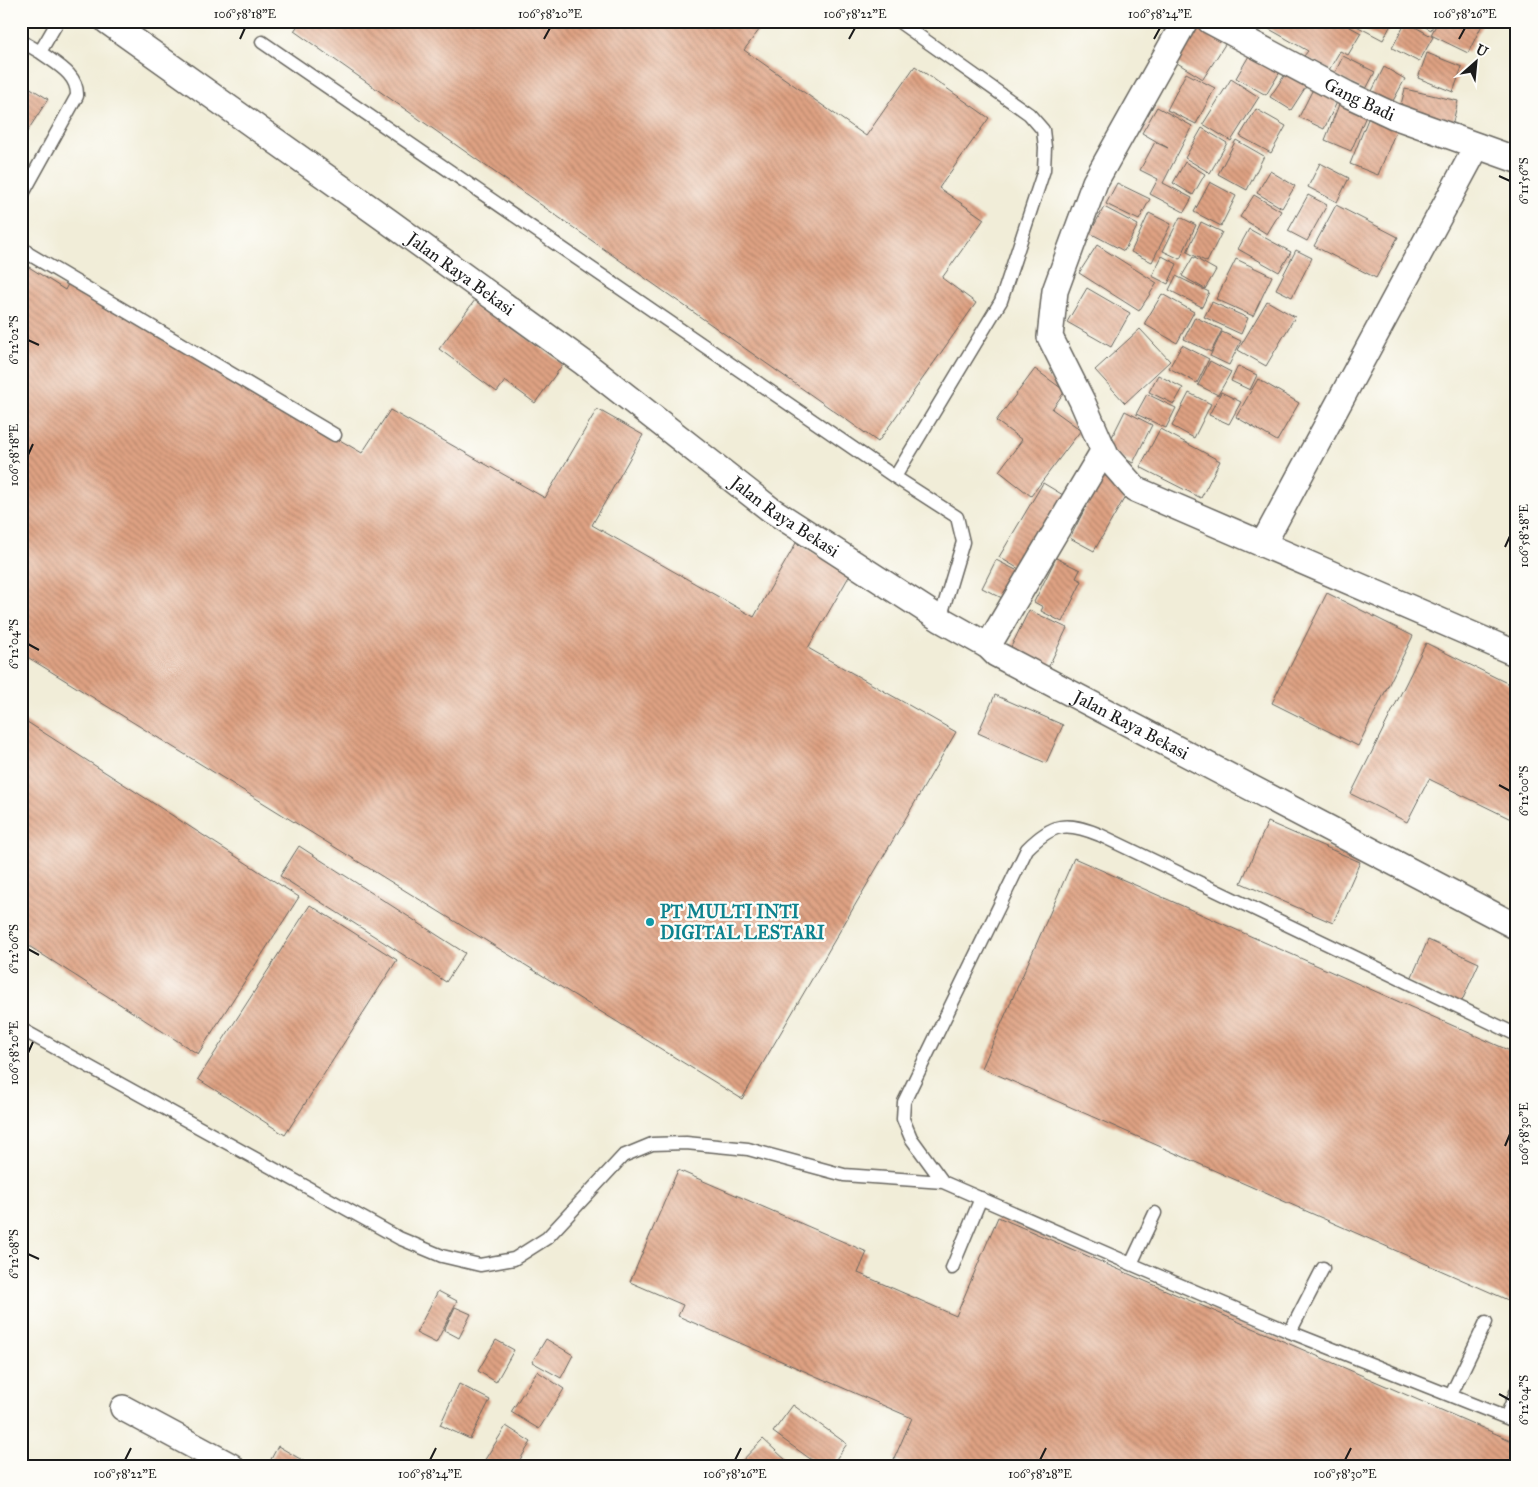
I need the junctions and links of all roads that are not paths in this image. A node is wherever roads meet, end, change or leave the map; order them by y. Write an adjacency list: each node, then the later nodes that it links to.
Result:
1 (58, 21): 8 (lane)
2 (106, 21): 17 (street, Jalan Raya Bekasi)
3 (898, 21): 15 (lane)
4 (1185, 21): 14 (street)
5 (1210, 21): 9 (street, Gang Badi)
6 (21, 41): 8 (lane)
7 (262, 42): 15 (lane)
8 (40, 52): 11 (lane)
9 (1478, 146): 10 (street, Gang Badi); 16 (street)
10 (1517, 160)
11 (21, 197)
12 (21, 246): 13 (lane)
13 (335, 435)
14 (1104, 450): 16 (street); 18 (street)
15 (894, 477): 17 (lane)
16 (1263, 544): 19 (street)
17 (940, 618): 18 (street, Jalan Raya Bekasi)
18 (988, 646): 20 (street, Jalan Raya Bekasi)
19 (1517, 654)
20 (1517, 927)
21 (21, 1029): 23 (lane)
22 (1517, 1035): 23 (lane)
23 (943, 1182): 24 (lane)
24 (981, 1198): 26 (lane); 27 (lane)
25 (1155, 1213): 26 (lane)
26 (1131, 1264): 30 (lane)
27 (952, 1268)
28 (1323, 1268): 30 (lane)
29 (1486, 1322): 32 (lane)
30 (1290, 1332): 32 (lane)
31 (1517, 1390): 34 (lane)
32 (1451, 1395): 34 (lane)
33 (123, 1408): 35 (street)
34 (1512, 1420)
35 (231, 1466)

